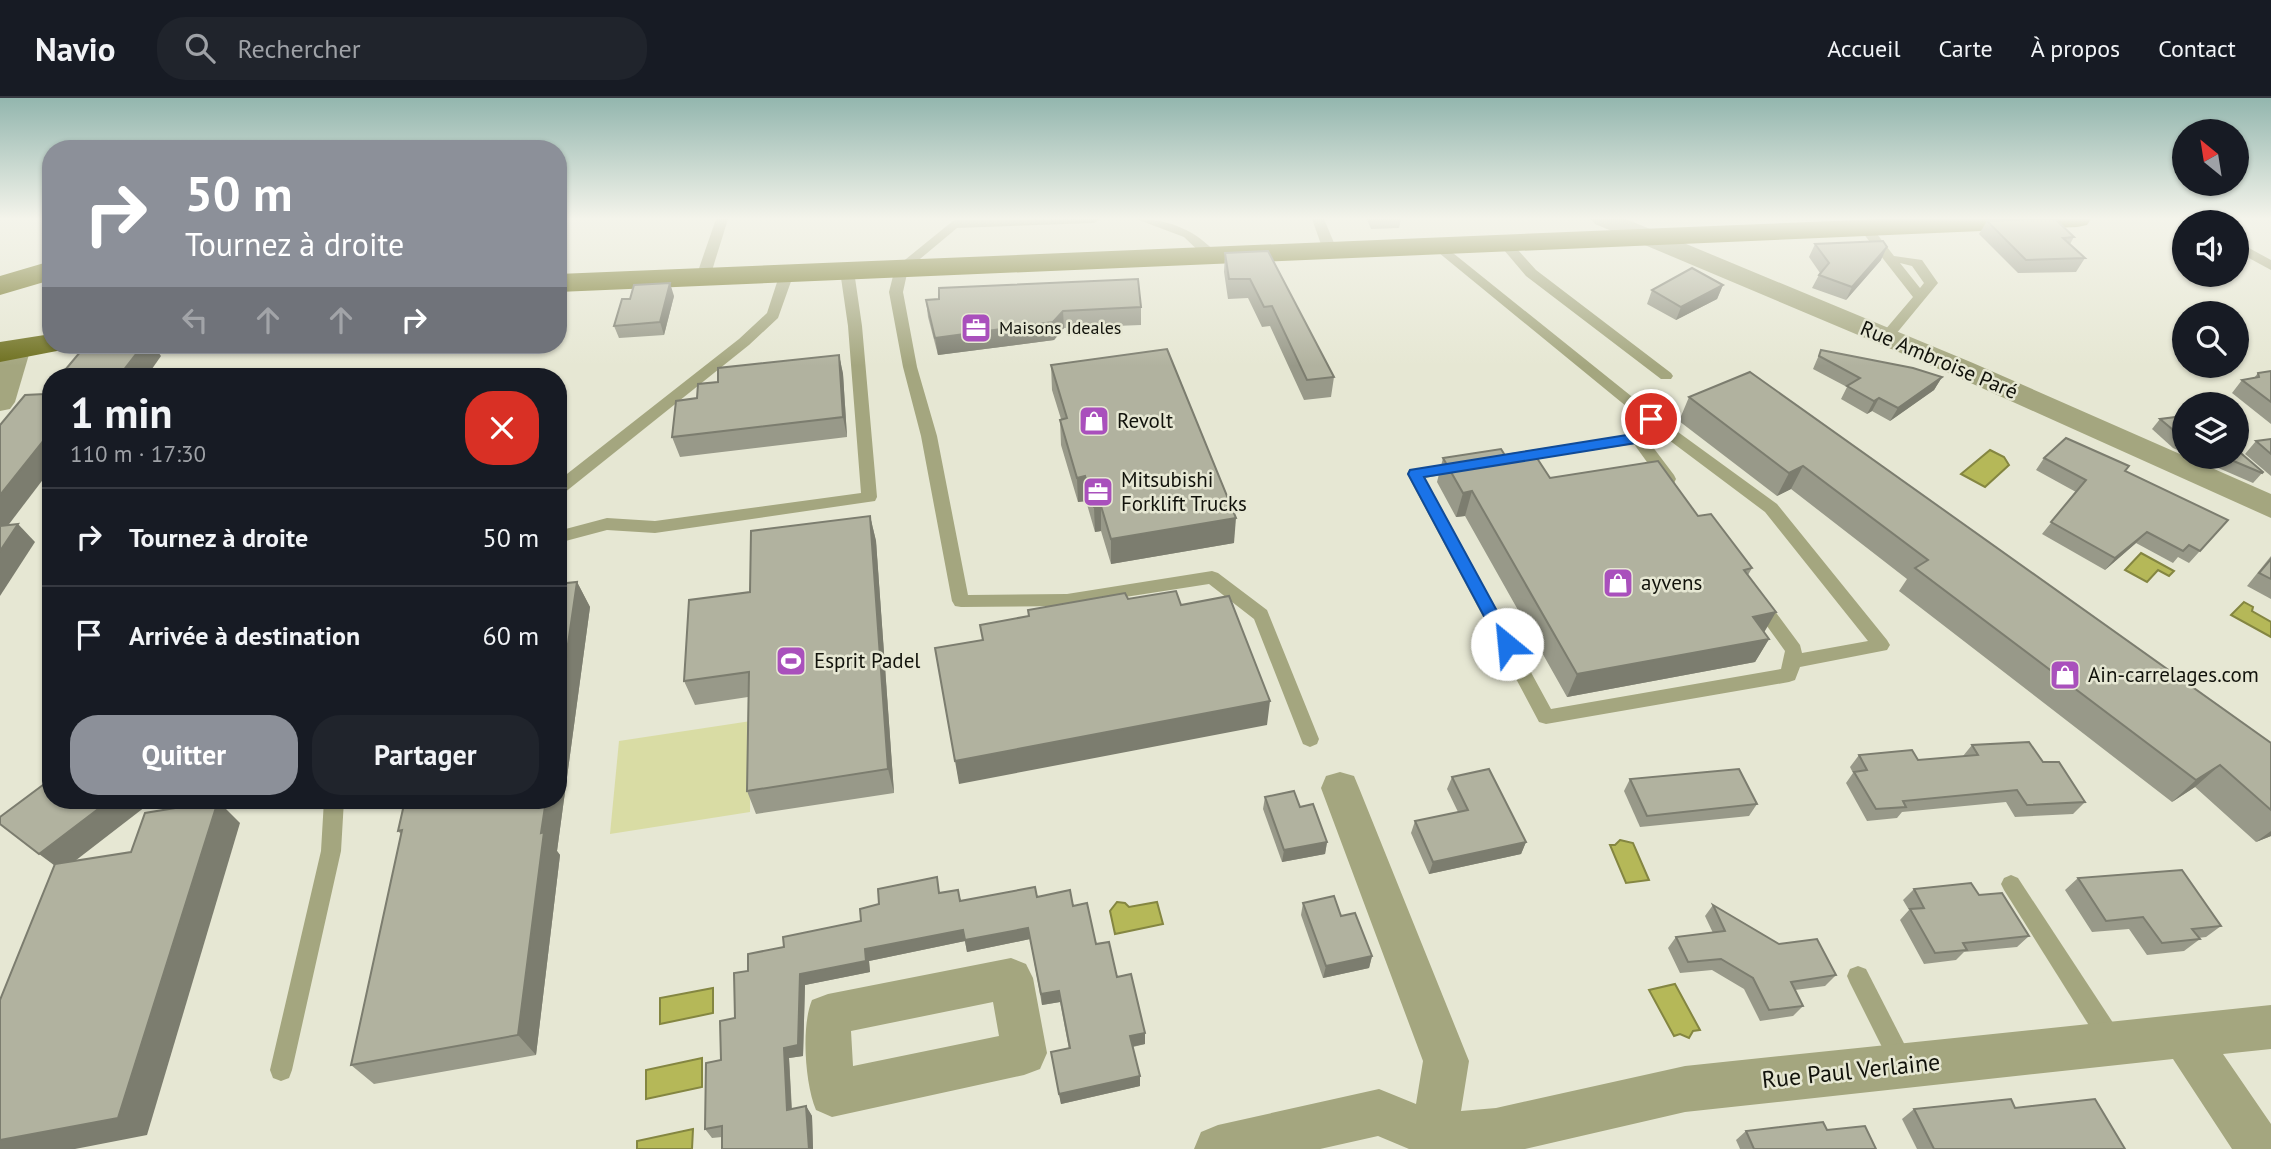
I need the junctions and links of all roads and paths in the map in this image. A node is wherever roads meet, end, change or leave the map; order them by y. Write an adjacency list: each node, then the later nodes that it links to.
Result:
1 (706, 268): 11 (lane)
2 (902, 268): 8 (main road); 28 (lane)
3 (1466, 268): 20 (lane)
4 (1527, 268): 18 (lane)
5 (1720, 268): 15 (street, Rue Ambroise Paré)
6 (1897, 268): 14 (lane)
7 (1921, 268): 14 (lane)
8 (846, 271): 10 (main road); 25 (lane)
9 (42, 272): 12 (main road)
10 (787, 273): 11 (main road); 22 (lane)
11 (703, 277): 13 (main road)
12 (2, 282)
13 (567, 283)
14 (1920, 297): 15 (lane)
15 (1885, 337): 24 (street, Rue Ambroise Paré)
16 (42, 345): 17 (main road)
17 (8, 352): 19 (street)
18 (1665, 376)
19 (0, 402)
20 (1651, 419): 21 (lane); 27 (lane)
21 (1637, 438): 23 (lane); 27 (lane)
22 (567, 482)
23 (1679, 494)
24 (2271, 507)
25 (567, 535)
26 (1745, 583): 27 (lane)
27 (1791, 662)
28 (1310, 739)
29 (1340, 788): 38 (street)
30 (333, 809): 37 (lane)
31 (2011, 884): 35 (lane)
32 (1858, 976): 36 (lane)
33 (2271, 1027): 34 (street, Rue Paul Verlaine)
34 (2185, 1037): 35 (street, Rue Paul Verlaine); 40 (street)
35 (2114, 1044): 36 (street, Rue Paul Verlaine)
36 (1903, 1065): 38 (street, Rue Paul Verlaine)
37 (281, 1070)
38 (1435, 1143): 39 (street, Rue Paul Verlaine)
39 (1217, 1149)
40 (2260, 1149)

